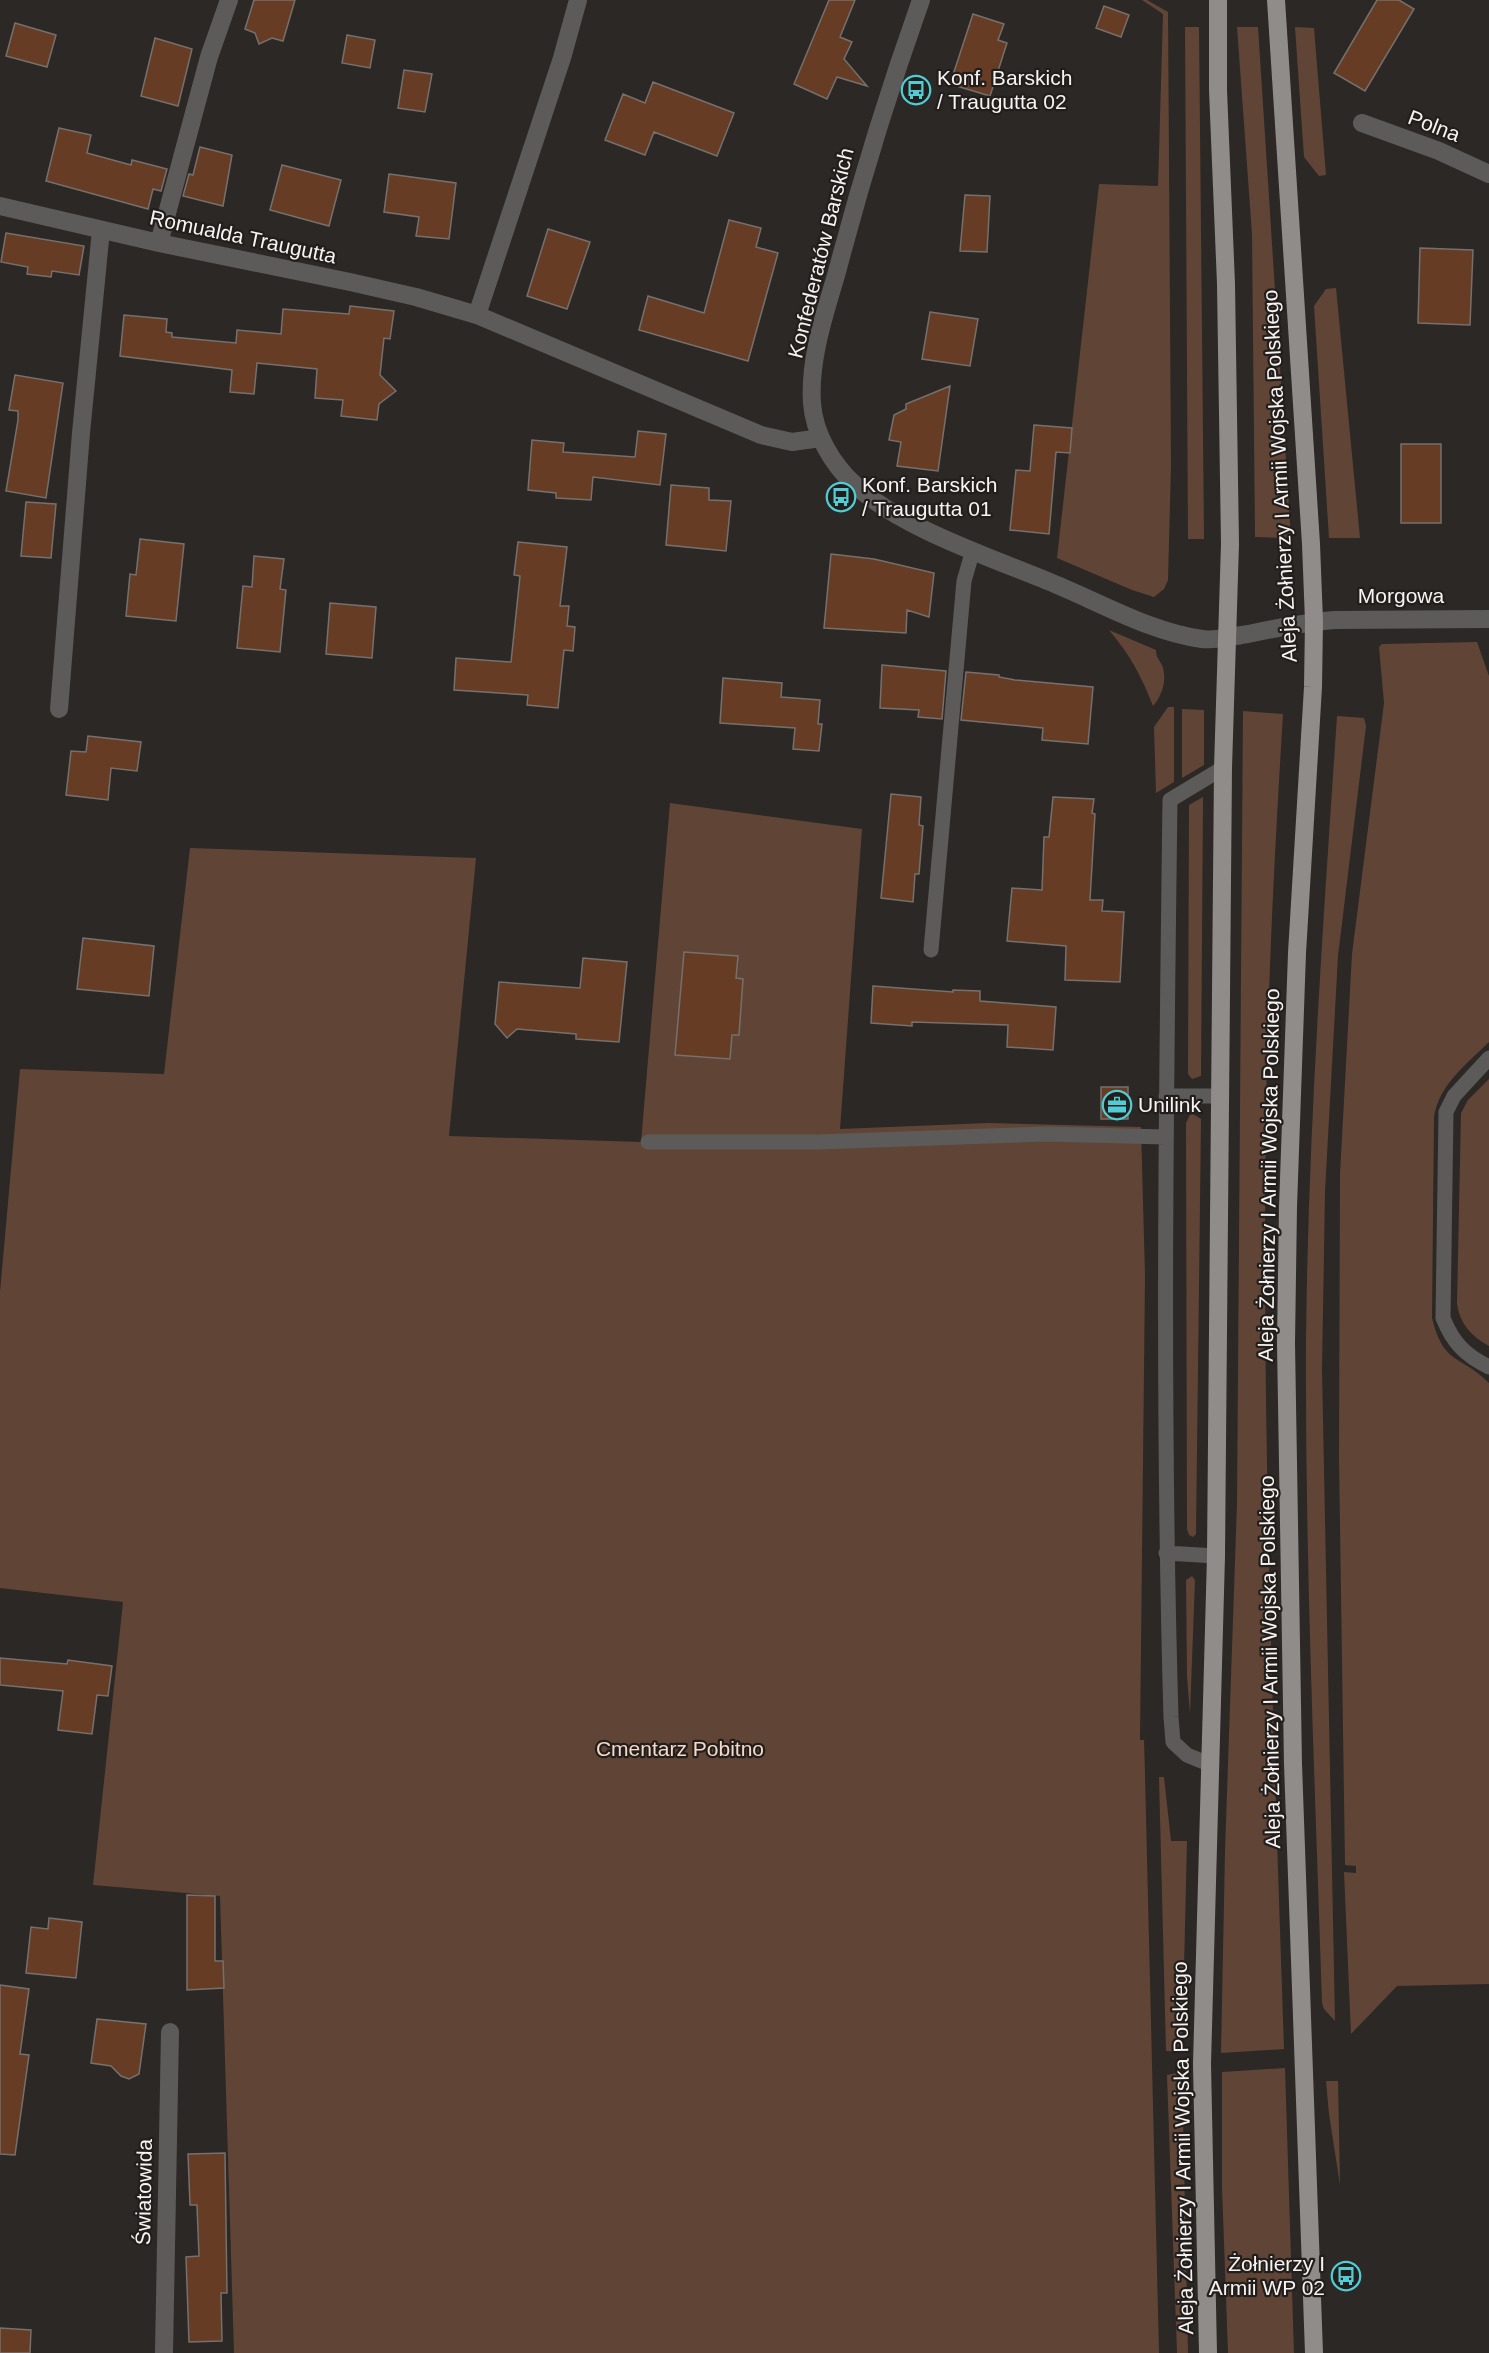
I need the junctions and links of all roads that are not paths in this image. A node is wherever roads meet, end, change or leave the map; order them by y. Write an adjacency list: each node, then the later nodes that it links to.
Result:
1 (229, 0): 10 (street)
2 (578, 0): 11 (street)
3 (921, 0): 12 (street, Konfederatów Barskich)
4 (1218, 0): 16 (main road, Aleja Żołnierzy I Armii Wojska Polskiego)
5 (1276, 0): 15 (main road, Aleja Żołnierzy I Armii Wojska Polskiego)
6 (1362, 123): 7 (street, Polna)
7 (1489, 174)
8 (0, 206): 9 (street, Romualda Traugutta)
9 (101, 230): 10 (street, Romualda Traugutta); 17 (street)
10 (159, 243): 11 (street, Romualda Traugutta)
11 (477, 315): 12 (street, Romualda Traugutta)
12 (821, 438): 13 (street, Konfederatów Barskich)
13 (973, 550): 16 (street, Konfederatów Barskich); 19 (lane)
14 (1489, 619): 15 (street, Morgowa)
15 (1314, 621): 16 (street, Konfederatów Barskich); 32 (main road, Aleja Żołnierzy I Armii Wojska Polskiego)
16 (1228, 637): 18 (main road, Aleja Żołnierzy I Armii Wojska Polskiego)
17 (59, 709)
18 (1223, 768): 21 (lane); 22 (main road, Aleja Żołnierzy I Armii Wojska Polskiego)
19 (931, 950)
20 (1489, 1058): 25 (lane)
21 (1166, 1096): 22 (lane); 23 (lane)
22 (1221, 1096): 27 (main road, Aleja Żołnierzy I Armii Wojska Polskiego)
23 (1166, 1137): 24 (lane); 26 (lane)
24 (648, 1142)
25 (1489, 1367)
26 (1166, 1553): 27 (lane); 28 (lane)
27 (1216, 1556): 28 (main road, Aleja Żołnierzy I Armii Wojska Polskiego)
28 (1209, 1764): 31 (main road, Aleja Żołnierzy I Armii Wojska Polskiego)
29 (170, 2032): 30 (street, Światowida)
30 (164, 2353)
31 (1208, 2353)
32 (1314, 2353)

